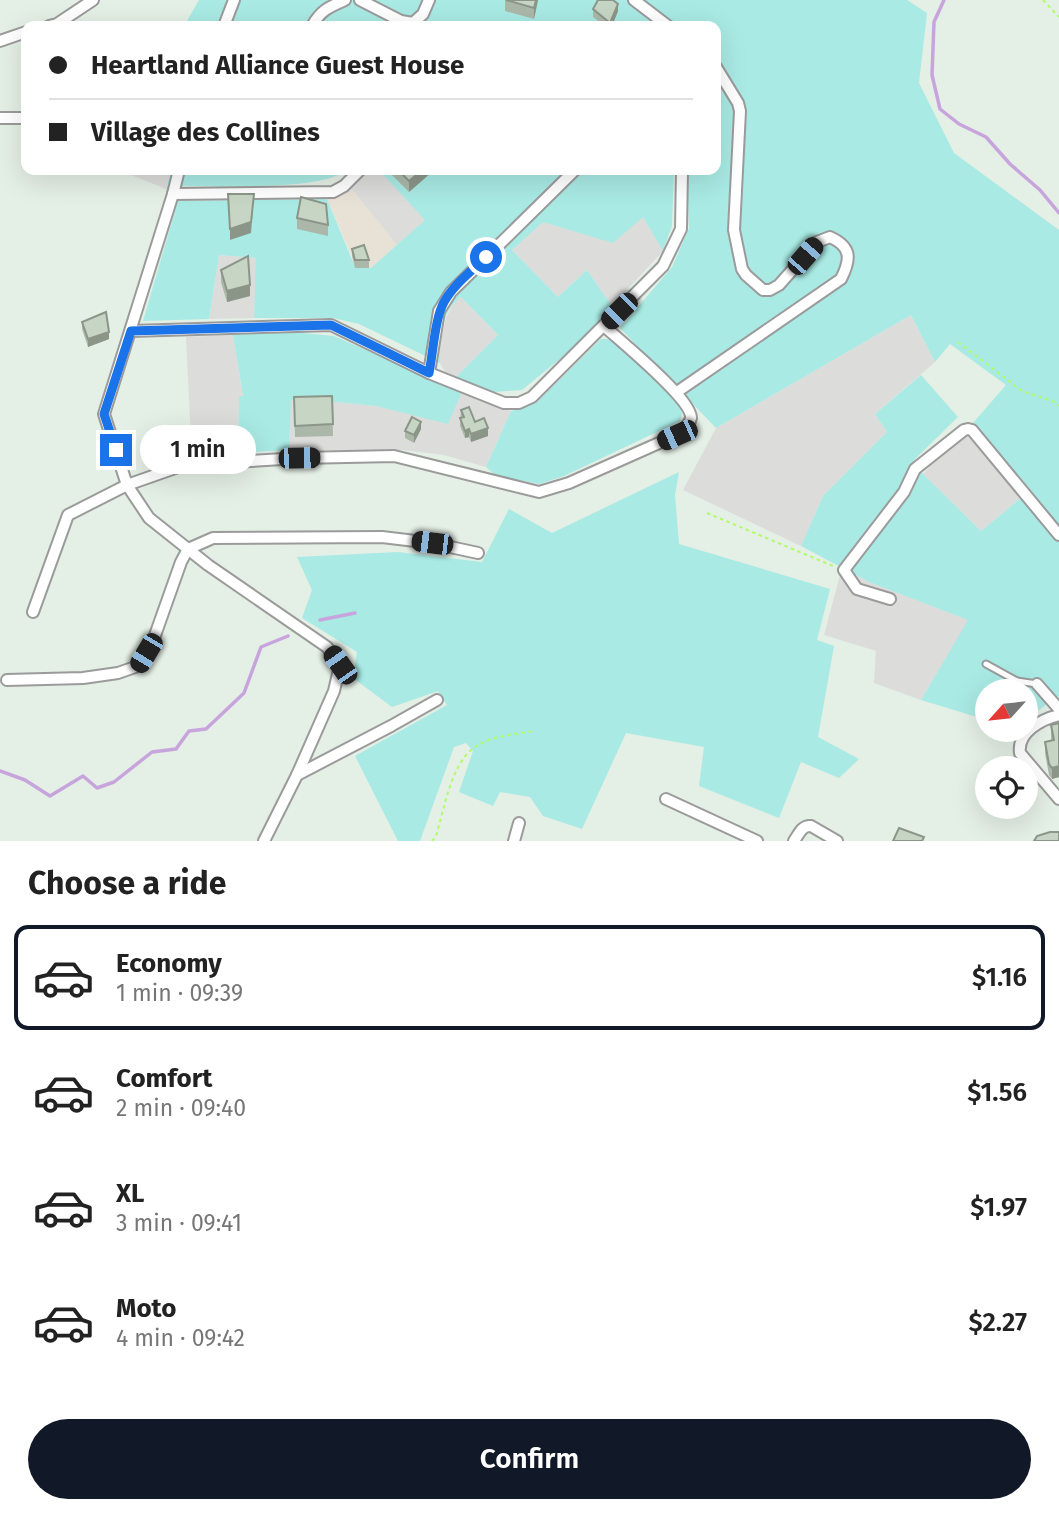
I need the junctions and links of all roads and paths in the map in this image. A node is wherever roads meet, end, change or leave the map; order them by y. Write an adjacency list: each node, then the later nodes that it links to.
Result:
1 (93, 0): 9 (street)
2 (234, 0): 10 (street)
3 (345, 0): 11 (street)
4 (360, 0): 12 (street)
5 (429, 0): 13 (street)
6 (634, 0): 14 (street)
7 (1043, 0): 8 (path)
8 (1059, 17)
9 (62, 21)
10 (226, 21)
11 (315, 21)
12 (401, 21)
13 (414, 21)
14 (661, 21)
15 (21, 34): 16 (street)
16 (0, 41)
17 (721, 75): 29 (street)
18 (0, 118): 19 (street)
19 (21, 118)
20 (178, 175): 24 (street)
21 (355, 175): 24 (street)
22 (570, 175): 28 (street)
23 (682, 175): 25 (street)
24 (173, 194): 26 (street)
25 (604, 326): 28 (street); 29 (street)
26 (131, 331): 28 (street); 31 (street)
27 (958, 342): 30 (path)
28 (429, 373)
29 (677, 392): 31 (street)
30 (1059, 406)
31 (127, 485): 34 (street); 38 (street)
32 (707, 513): 36 (path)
33 (1059, 536): 36 (street)
34 (188, 549): 35 (street); 41 (street); 47 (street)
35 (478, 553)
36 (844, 570): 37 (street)
37 (890, 599)
38 (33, 612)
39 (986, 664): 40 (lane)
40 (1013, 679)
41 (7, 681)
42 (1038, 685): 44 (street)
43 (437, 700): 47 (street)
44 (1059, 709)
45 (1059, 715): 49 (street)
46 (534, 730): 52 (path)
47 (297, 775): 51 (street)
48 (666, 799): 54 (street)
49 (1059, 799)
50 (519, 823): 53 (street)
51 (264, 841)
52 (432, 841)
53 (514, 841)
54 (757, 841)
55 (794, 841): 56 (street)
56 (837, 841)

